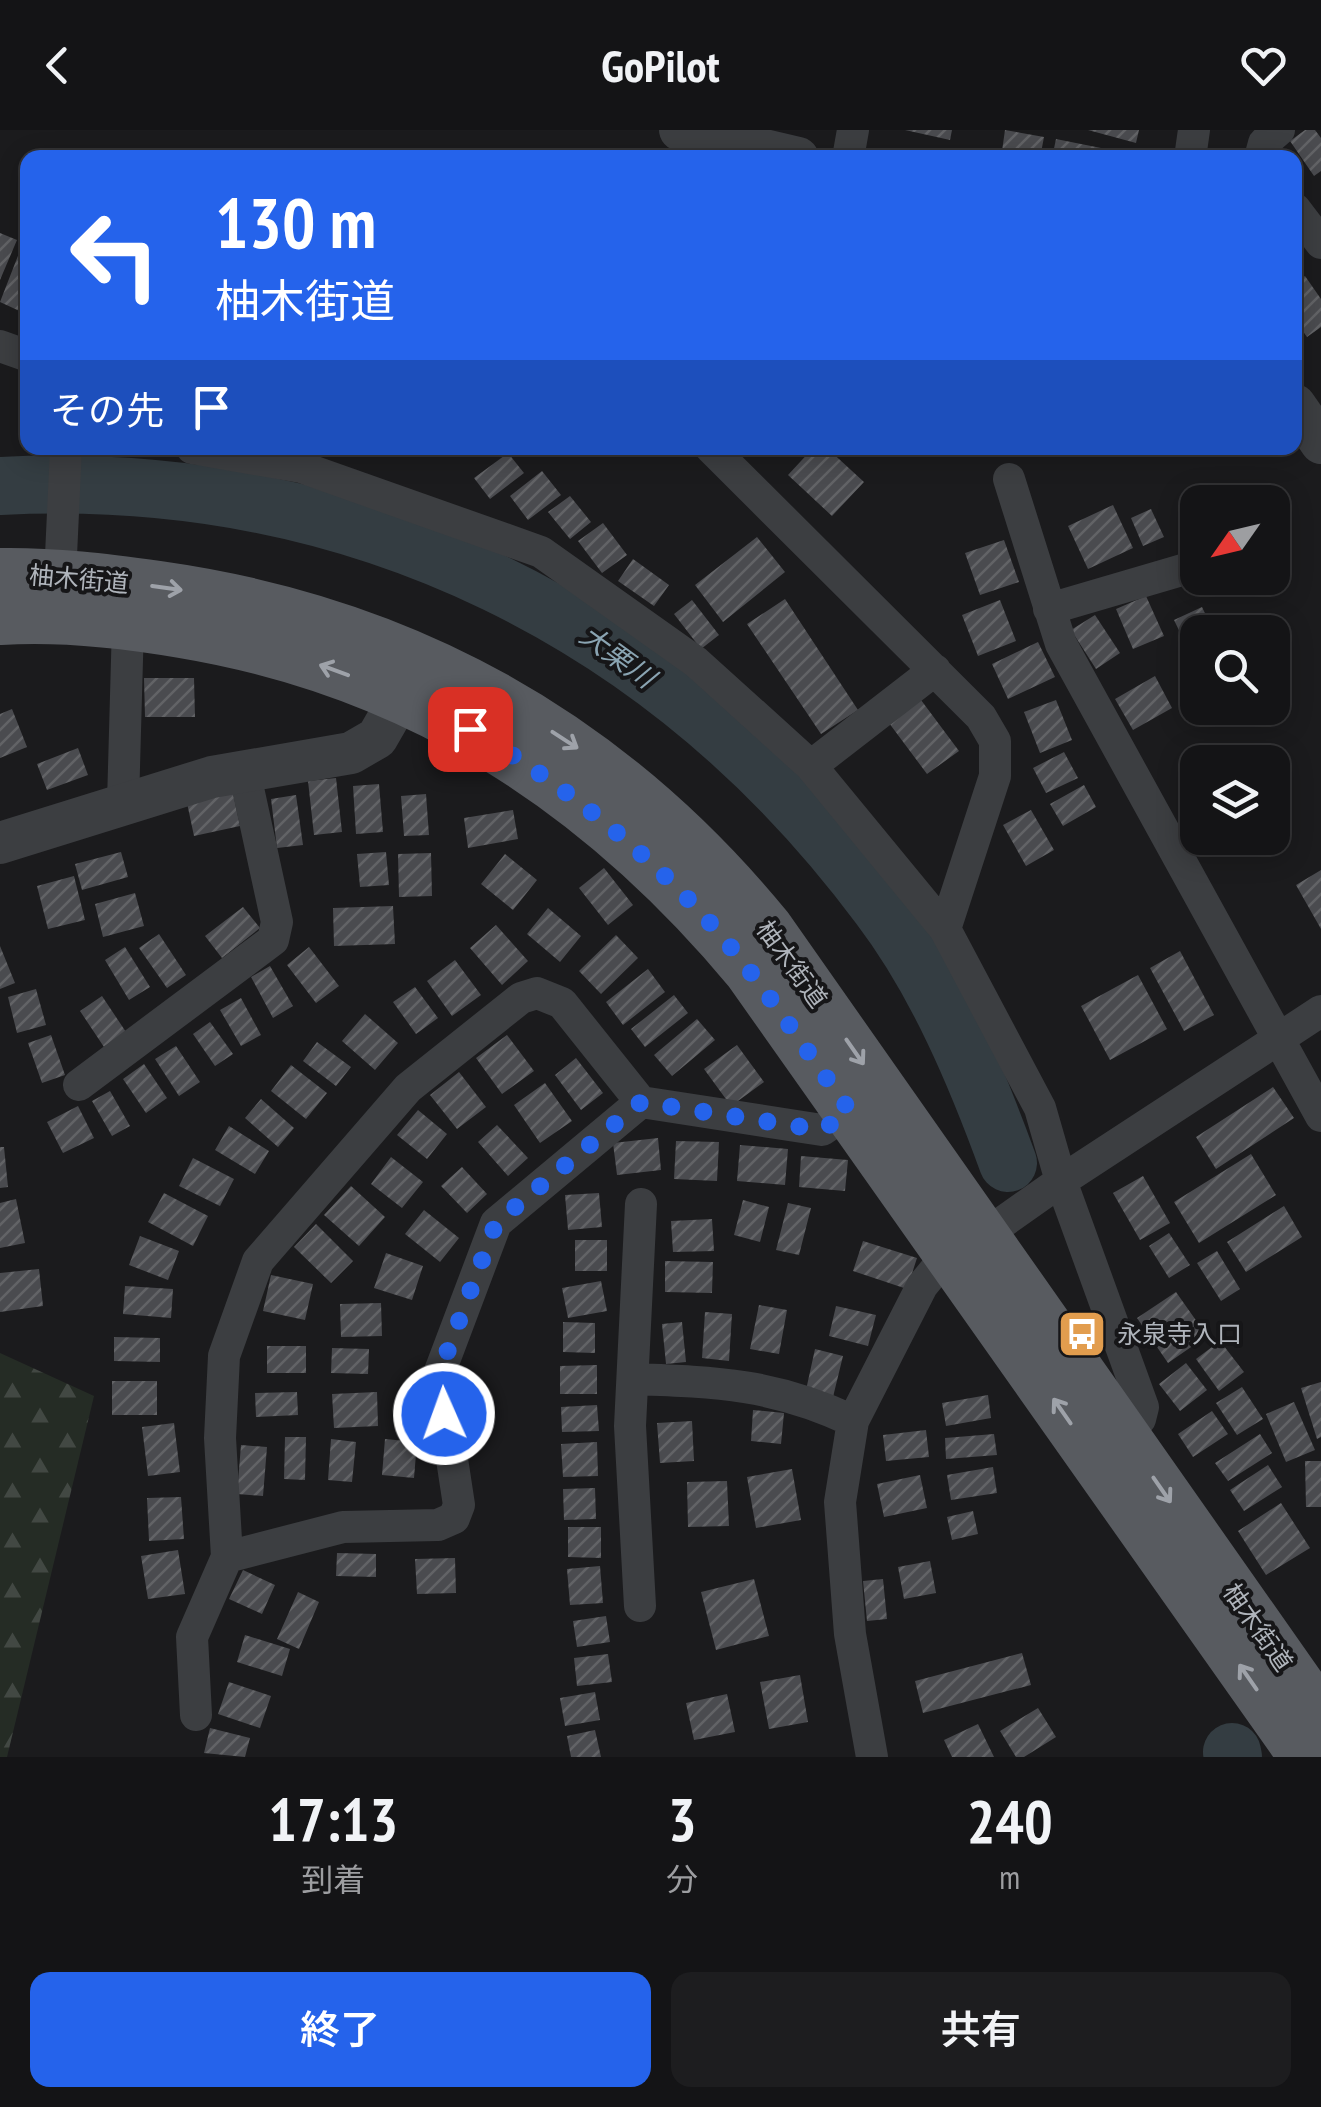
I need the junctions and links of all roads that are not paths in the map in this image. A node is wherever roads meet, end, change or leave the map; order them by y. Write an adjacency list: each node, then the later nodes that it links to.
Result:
1 (680, 130): 3 (street)
2 (1279, 130): 4 (street)
3 (764, 150)
4 (1262, 150)
5 (1302, 218): 6 (street)
6 (1321, 243)
7 (1302, 415): 8 (street)
8 (1321, 442)
9 (66, 455): 15 (street)
10 (232, 455): 21 (street)
11 (717, 455): 19 (street)
12 (1009, 478): 16 (street)
13 (1180, 571): 16 (street)
14 (0, 574): 15 (main road, 柚木街道)
15 (60, 576): 20 (main road, 柚木街道, one-way to 20)
16 (1049, 610): 27 (street)
17 (0, 620): 18 (main road, 柚木街道)
18 (128, 624): 20 (main road, 柚木街道, one-way to 18); 23 (street)
19 (935, 670): 21 (street); 25 (street)
20 (412, 677): 22 (street); 30 (main road, 柚木街道); 34 (main road, 柚木街道, one-way to 34)
21 (811, 766): 25 (street)
22 (244, 770): 23 (street); 28 (street)
23 (123, 803): 24 (street)
24 (0, 843)
25 (945, 929): 32 (street)
26 (1321, 1010): 27 (street)
27 (1279, 1036): 31 (street); 32 (street)
28 (79, 1085)
29 (641, 1102): 30 (street); 38 (street); 38 (street)
30 (850, 1111): 34 (main road, 柚木街道)
31 (1321, 1116)
32 (1058, 1183): 34 (street); 37 (street)
33 (642, 1204): 35 (street)
34 (981, 1237): 36 (street); 37 (main road, 柚木街道); 41 (main road, 柚木街道, one-way to 34)
35 (633, 1379): 36 (street); 39 (street)
36 (853, 1421): 42 (street)
37 (1124, 1436): 41 (main road, 柚木街道, one-way to 41)
38 (226, 1557): 40 (street)
39 (640, 1606)
40 (196, 1715)
41 (1310, 1743)
42 (872, 1757)

